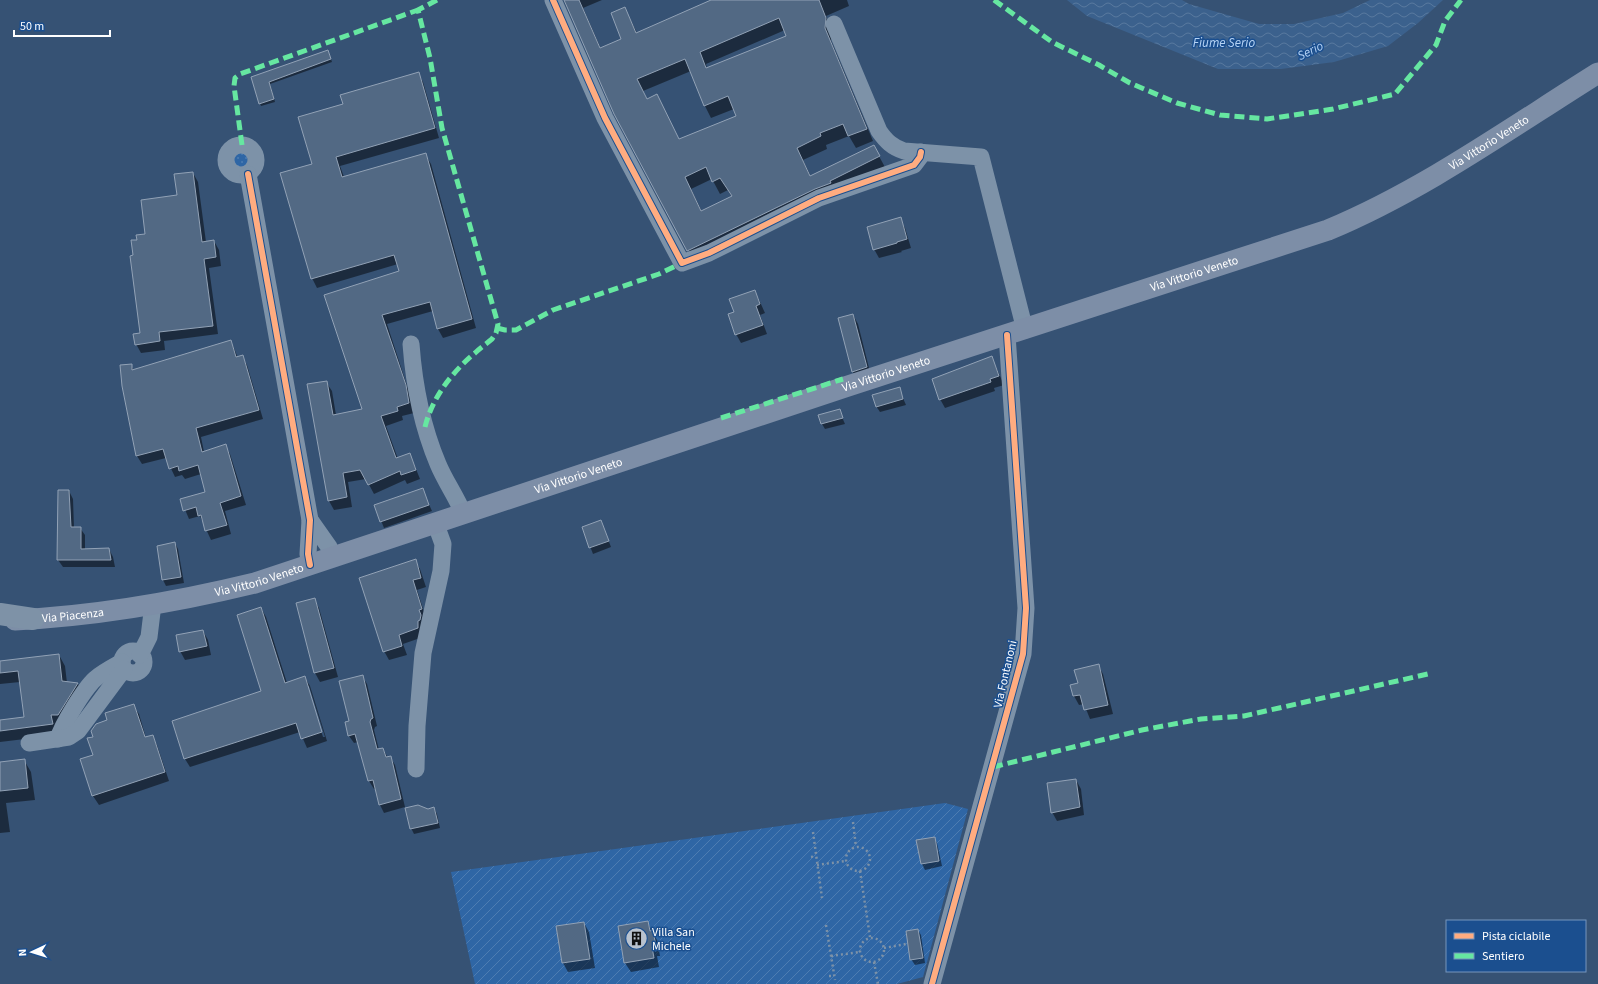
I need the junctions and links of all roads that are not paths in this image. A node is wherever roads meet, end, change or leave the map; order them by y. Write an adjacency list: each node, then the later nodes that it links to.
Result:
1 (553, 0): 4 (street)
2 (834, 24): 4 (street)
3 (1598, 73): 6 (main road, Via Vittorio Veneto)
4 (921, 152): 6 (street, Via Fontanoni)
5 (248, 174): 9 (street)
6 (1016, 333): 8 (main road, Via Vittorio Veneto); 19 (street, Via Fontanoni)
7 (411, 344): 8 (street)
8 (463, 513): 10 (main road, Via Vittorio Veneto)
9 (310, 520): 11 (street); 12 (street)
10 (435, 522): 11 (main road, Via Vittorio Veneto); 18 (street)
11 (333, 557): 12 (main road, Via Vittorio Veneto)
12 (310, 565): 13 (main road, Via Vittorio Veneto)
13 (149, 604): 15 (main road, Via Piacenza); 17 (street)
14 (0, 614): 15 (highway)
15 (33, 619): 16 (main road, Via Piacenza)
16 (0, 620)
17 (29, 743)
18 (416, 769)
19 (932, 984)

